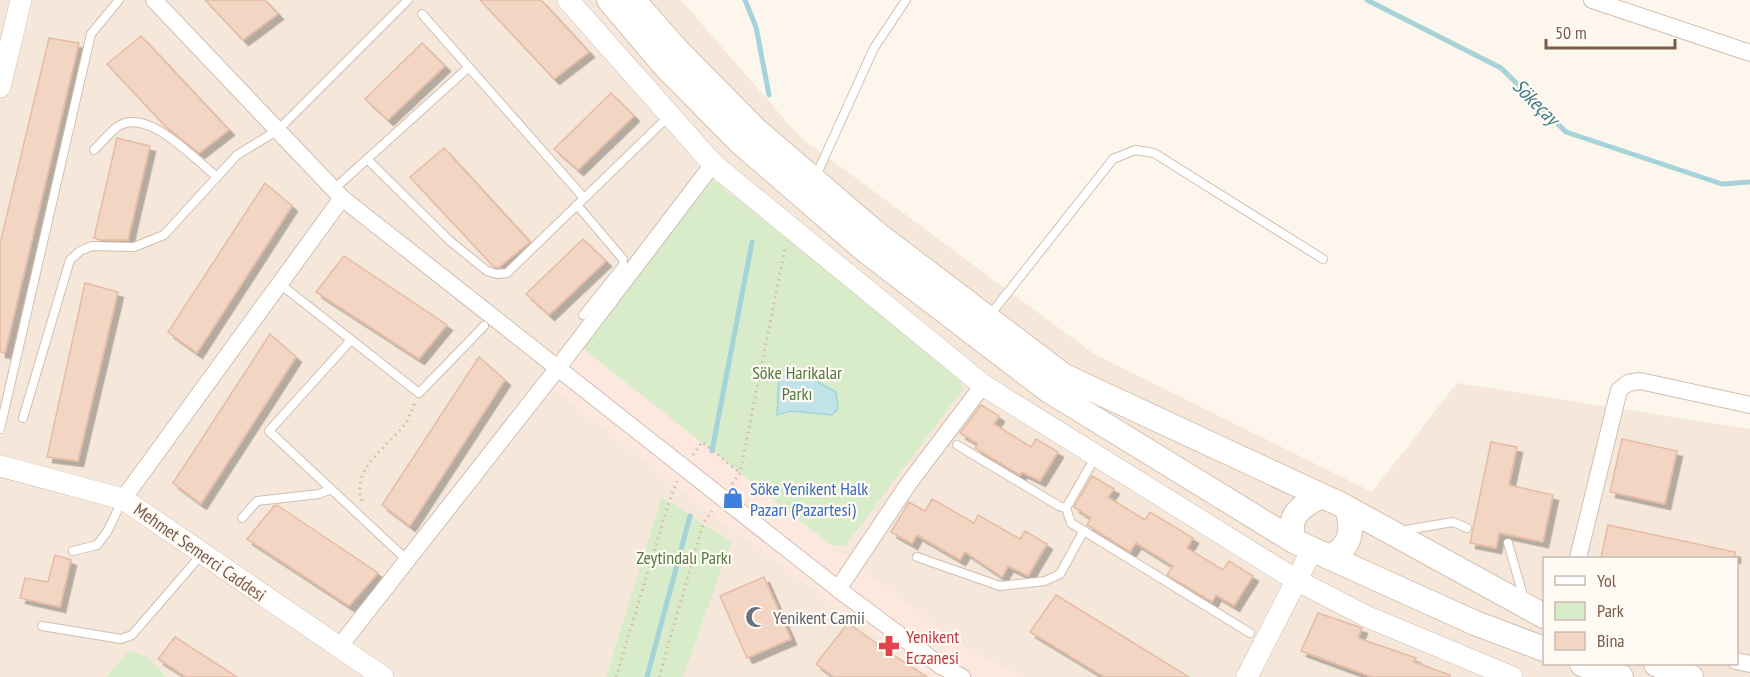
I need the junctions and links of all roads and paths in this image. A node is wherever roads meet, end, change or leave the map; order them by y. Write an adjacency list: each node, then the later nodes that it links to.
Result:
1 (21, 0): 13 (street)
2 (119, 0): 35 (lane)
3 (154, 0): 15 (street)
4 (408, 0): 15 (lane)
5 (568, 0): 14 (street)
6 (609, 0): 53 (main road)
7 (633, 0): 20 (main road)
8 (906, 0): 20 (lane)
9 (1592, 0): 11 (street)
10 (422, 14): 12 (lane)
11 (1750, 54)
12 (469, 67): 17 (lane); 22 (lane)
13 (0, 87)
14 (669, 117): 18 (street); 22 (lane)
15 (278, 130): 19 (lane); 21 (street)
16 (94, 150): 19 (lane)
17 (367, 159): 21 (lane); 22 (lane)
18 (712, 164): 23 (street); 30 (street)
19 (216, 176): 34 (lane)
20 (814, 180): 27 (main road)
21 (338, 193): 25 (street); 30 (street)
22 (581, 202): 26 (lane)
23 (795, 231): 31 (street); 40 (path)
24 (1323, 259): 27 (lane)
25 (280, 284): 29 (lane); 44 (street)
26 (584, 315)
27 (987, 318): 42 (main road)
28 (484, 326): 32 (lane)
29 (351, 339): 32 (lane); 41 (lane)
30 (557, 369): 39 (street); 58 (street)
31 (983, 385): 37 (street); 60 (street)
32 (419, 393): 45 (path)
33 (1750, 405): 57 (street)
34 (24, 418)
35 (0, 429)
36 (957, 445): 46 (lane)
37 (1097, 456): 46 (lane); 59 (street)
38 (0, 466): 44 (street, Mehmet Semerci Caddesi)
39 (683, 468): 40 (path); 43 (street); 70 (path)
40 (740, 473): 43 (path)
41 (331, 489): 48 (lane); 58 (lane)
42 (1322, 496): 47 (main road); 53 (main road)
43 (722, 497): 60 (street); 71 (path)
44 (123, 499): 54 (lane); 55 (street, Mehmet Semerci Caddesi)
45 (363, 503)
46 (1066, 508): 50 (lane)
47 (1347, 508): 51 (main road); 53 (main road)
48 (242, 518)
49 (1467, 528): 51 (lane)
50 (1083, 532): 56 (lane); 63 (lane)
51 (1393, 532): 61 (main road)
52 (1508, 543): 61 (lane)
53 (1312, 549): 59 (street); 65 (main road)
54 (73, 551)
55 (203, 554): 62 (lane); 64 (street, Mehmet Semerci Caddesi)
56 (917, 556)
57 (1578, 557)
58 (407, 560): 64 (street)
59 (1296, 580): 73 (street); 74 (street)
60 (838, 589): 68 (street)
61 (1536, 612)
62 (42, 626)
63 (1250, 633)
64 (339, 647): 69 (street, Mehmet Semerci Caddesi)
65 (1543, 648)
66 (1588, 665): 75 (main road)
67 (1661, 665): 76 (main road)
68 (937, 671): 72 (street)
69 (383, 677)
70 (616, 677)
71 (659, 677)
72 (962, 677)
73 (1247, 677)
74 (1512, 677)
75 (1621, 677)
76 (1691, 677)

